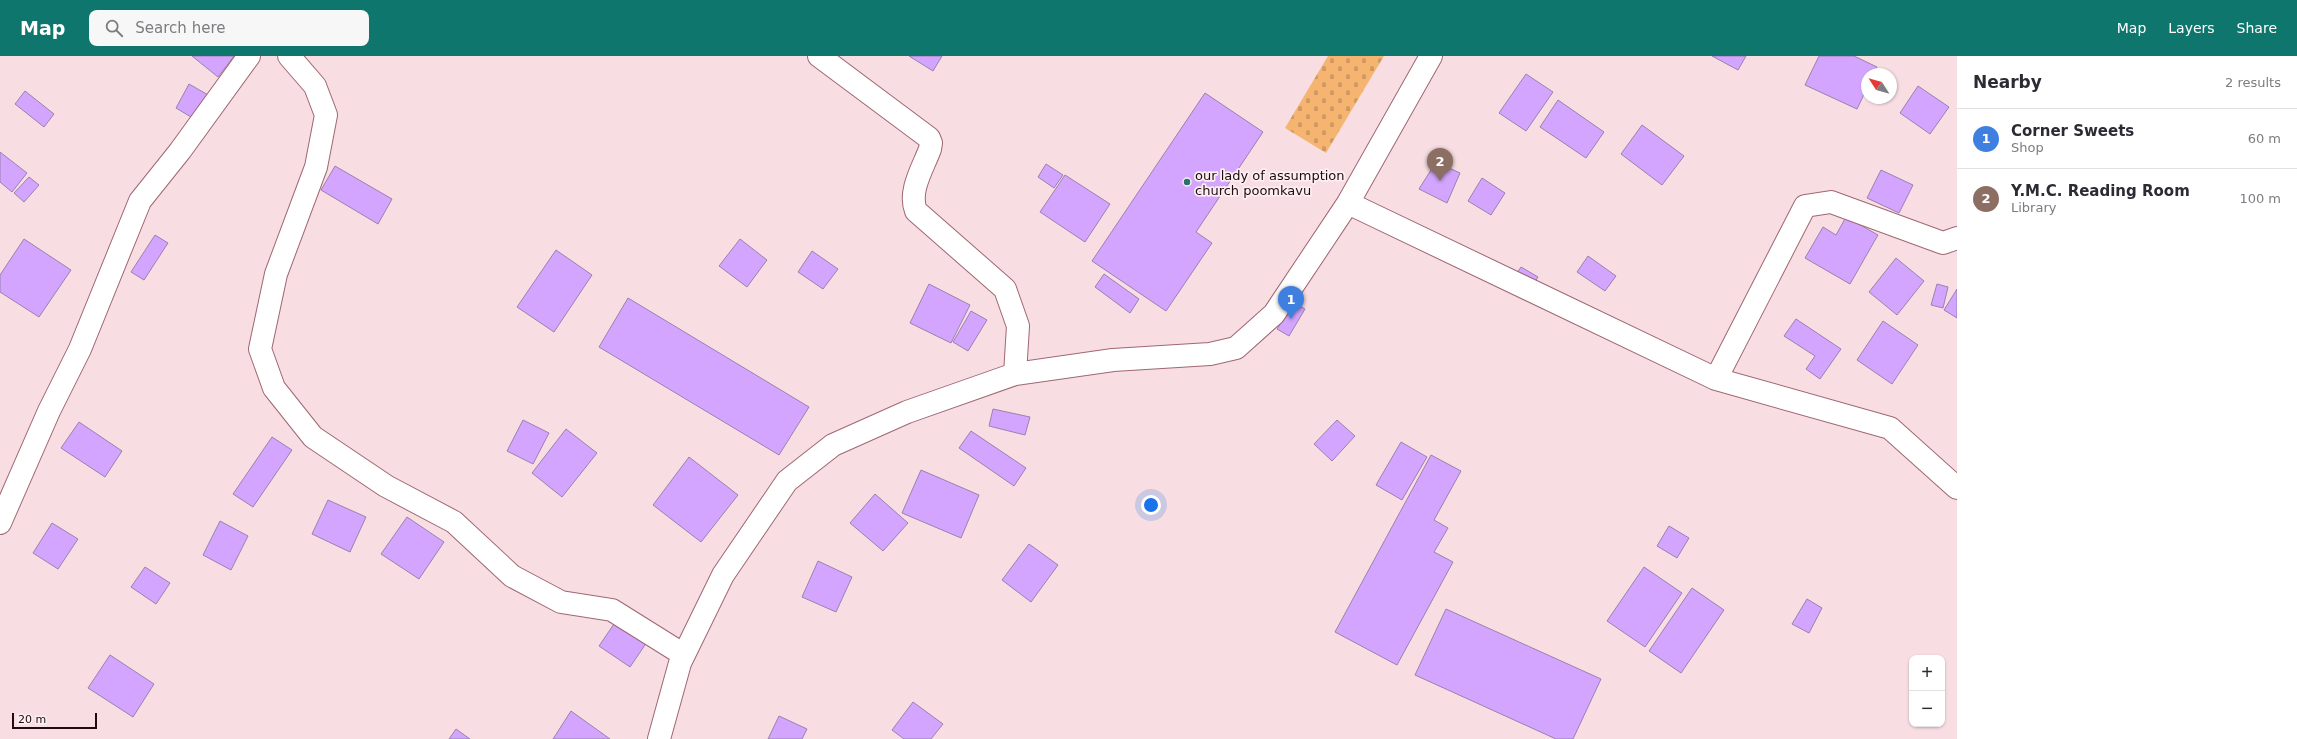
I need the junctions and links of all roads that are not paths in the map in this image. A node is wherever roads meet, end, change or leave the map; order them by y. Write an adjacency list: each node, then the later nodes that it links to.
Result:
1 (249, 56): 10 (street)
2 (289, 56): 11 (street)
3 (819, 56): 7 (street)
4 (1430, 56): 5 (street)
5 (1348, 203): 7 (street); 8 (street)
6 (1957, 238): 8 (street)
7 (1015, 374): 11 (street)
8 (1716, 379): 9 (street)
9 (1957, 488)
10 (0, 523)
11 (684, 655): 12 (street)
12 (659, 739)

